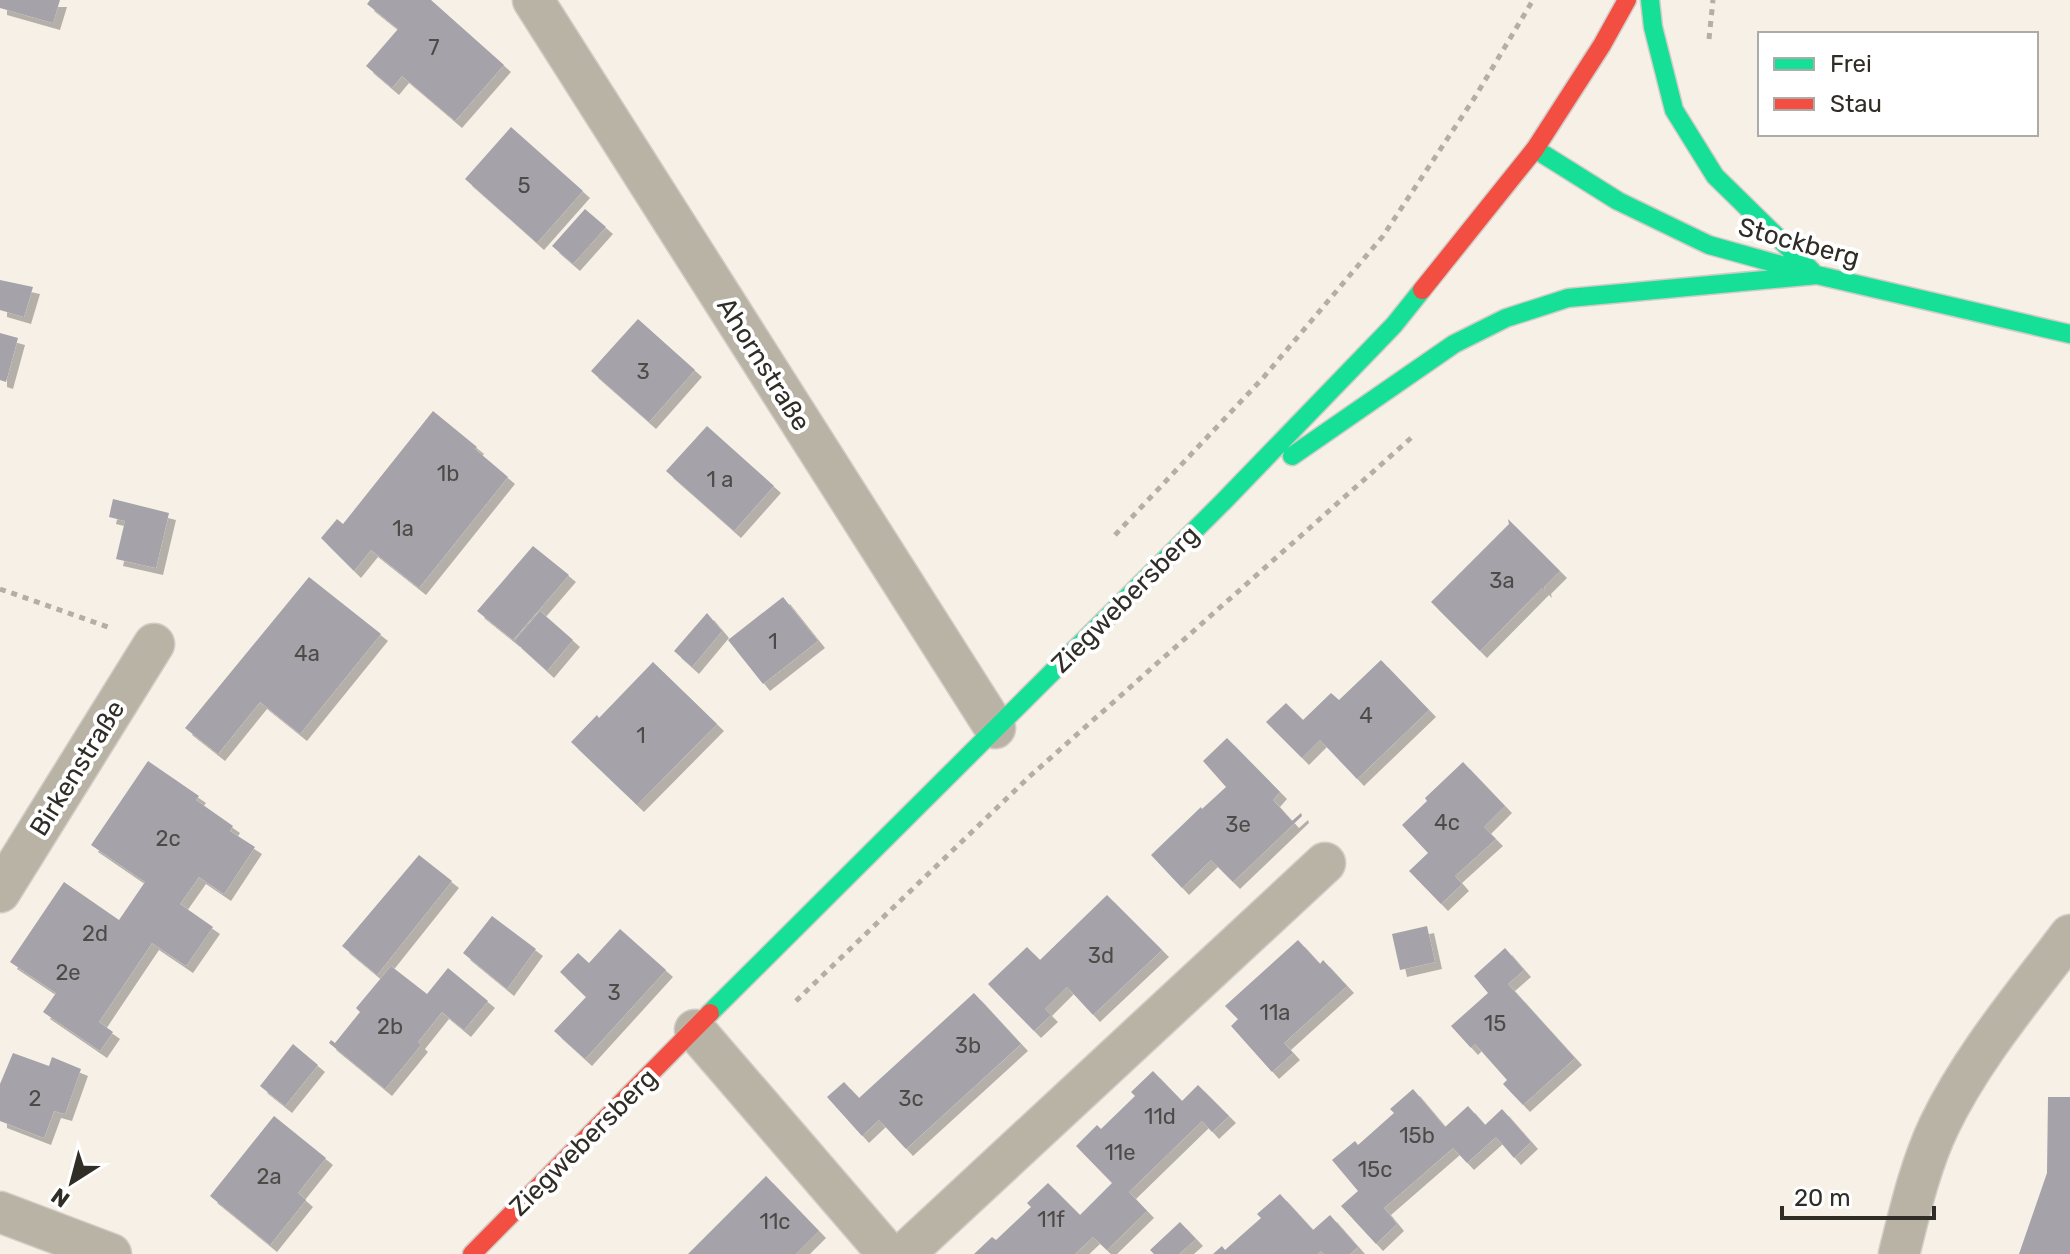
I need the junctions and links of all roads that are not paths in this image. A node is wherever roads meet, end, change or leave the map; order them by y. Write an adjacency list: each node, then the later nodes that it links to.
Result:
1 (533, 0): 9 (street, Ahornstraße)
2 (1627, 0): 4 (main road, Ziegwebersberg)
3 (1650, 0): 5 (main road)
4 (1535, 149): 5 (main road, Stockberg); 7 (main road, Ziegwebersberg)
5 (1817, 275): 6 (main road, Stockberg); 7 (main road)
6 (2070, 334)
7 (1224, 501): 9 (main road, Ziegwebersberg)
8 (154, 644): 11 (street, Birkenstraße)
9 (995, 728): 13 (main road, Ziegwebersberg)
10 (1325, 863): 18 (street)
11 (0, 892)
12 (2070, 935): 19 (street)
13 (695, 1030): 16 (main road, Ziegwebersberg); 17 (street)
14 (0, 1212): 15 (street)
15 (111, 1254)
16 (472, 1254)
17 (888, 1254)
18 (904, 1254)
19 (1899, 1254)

